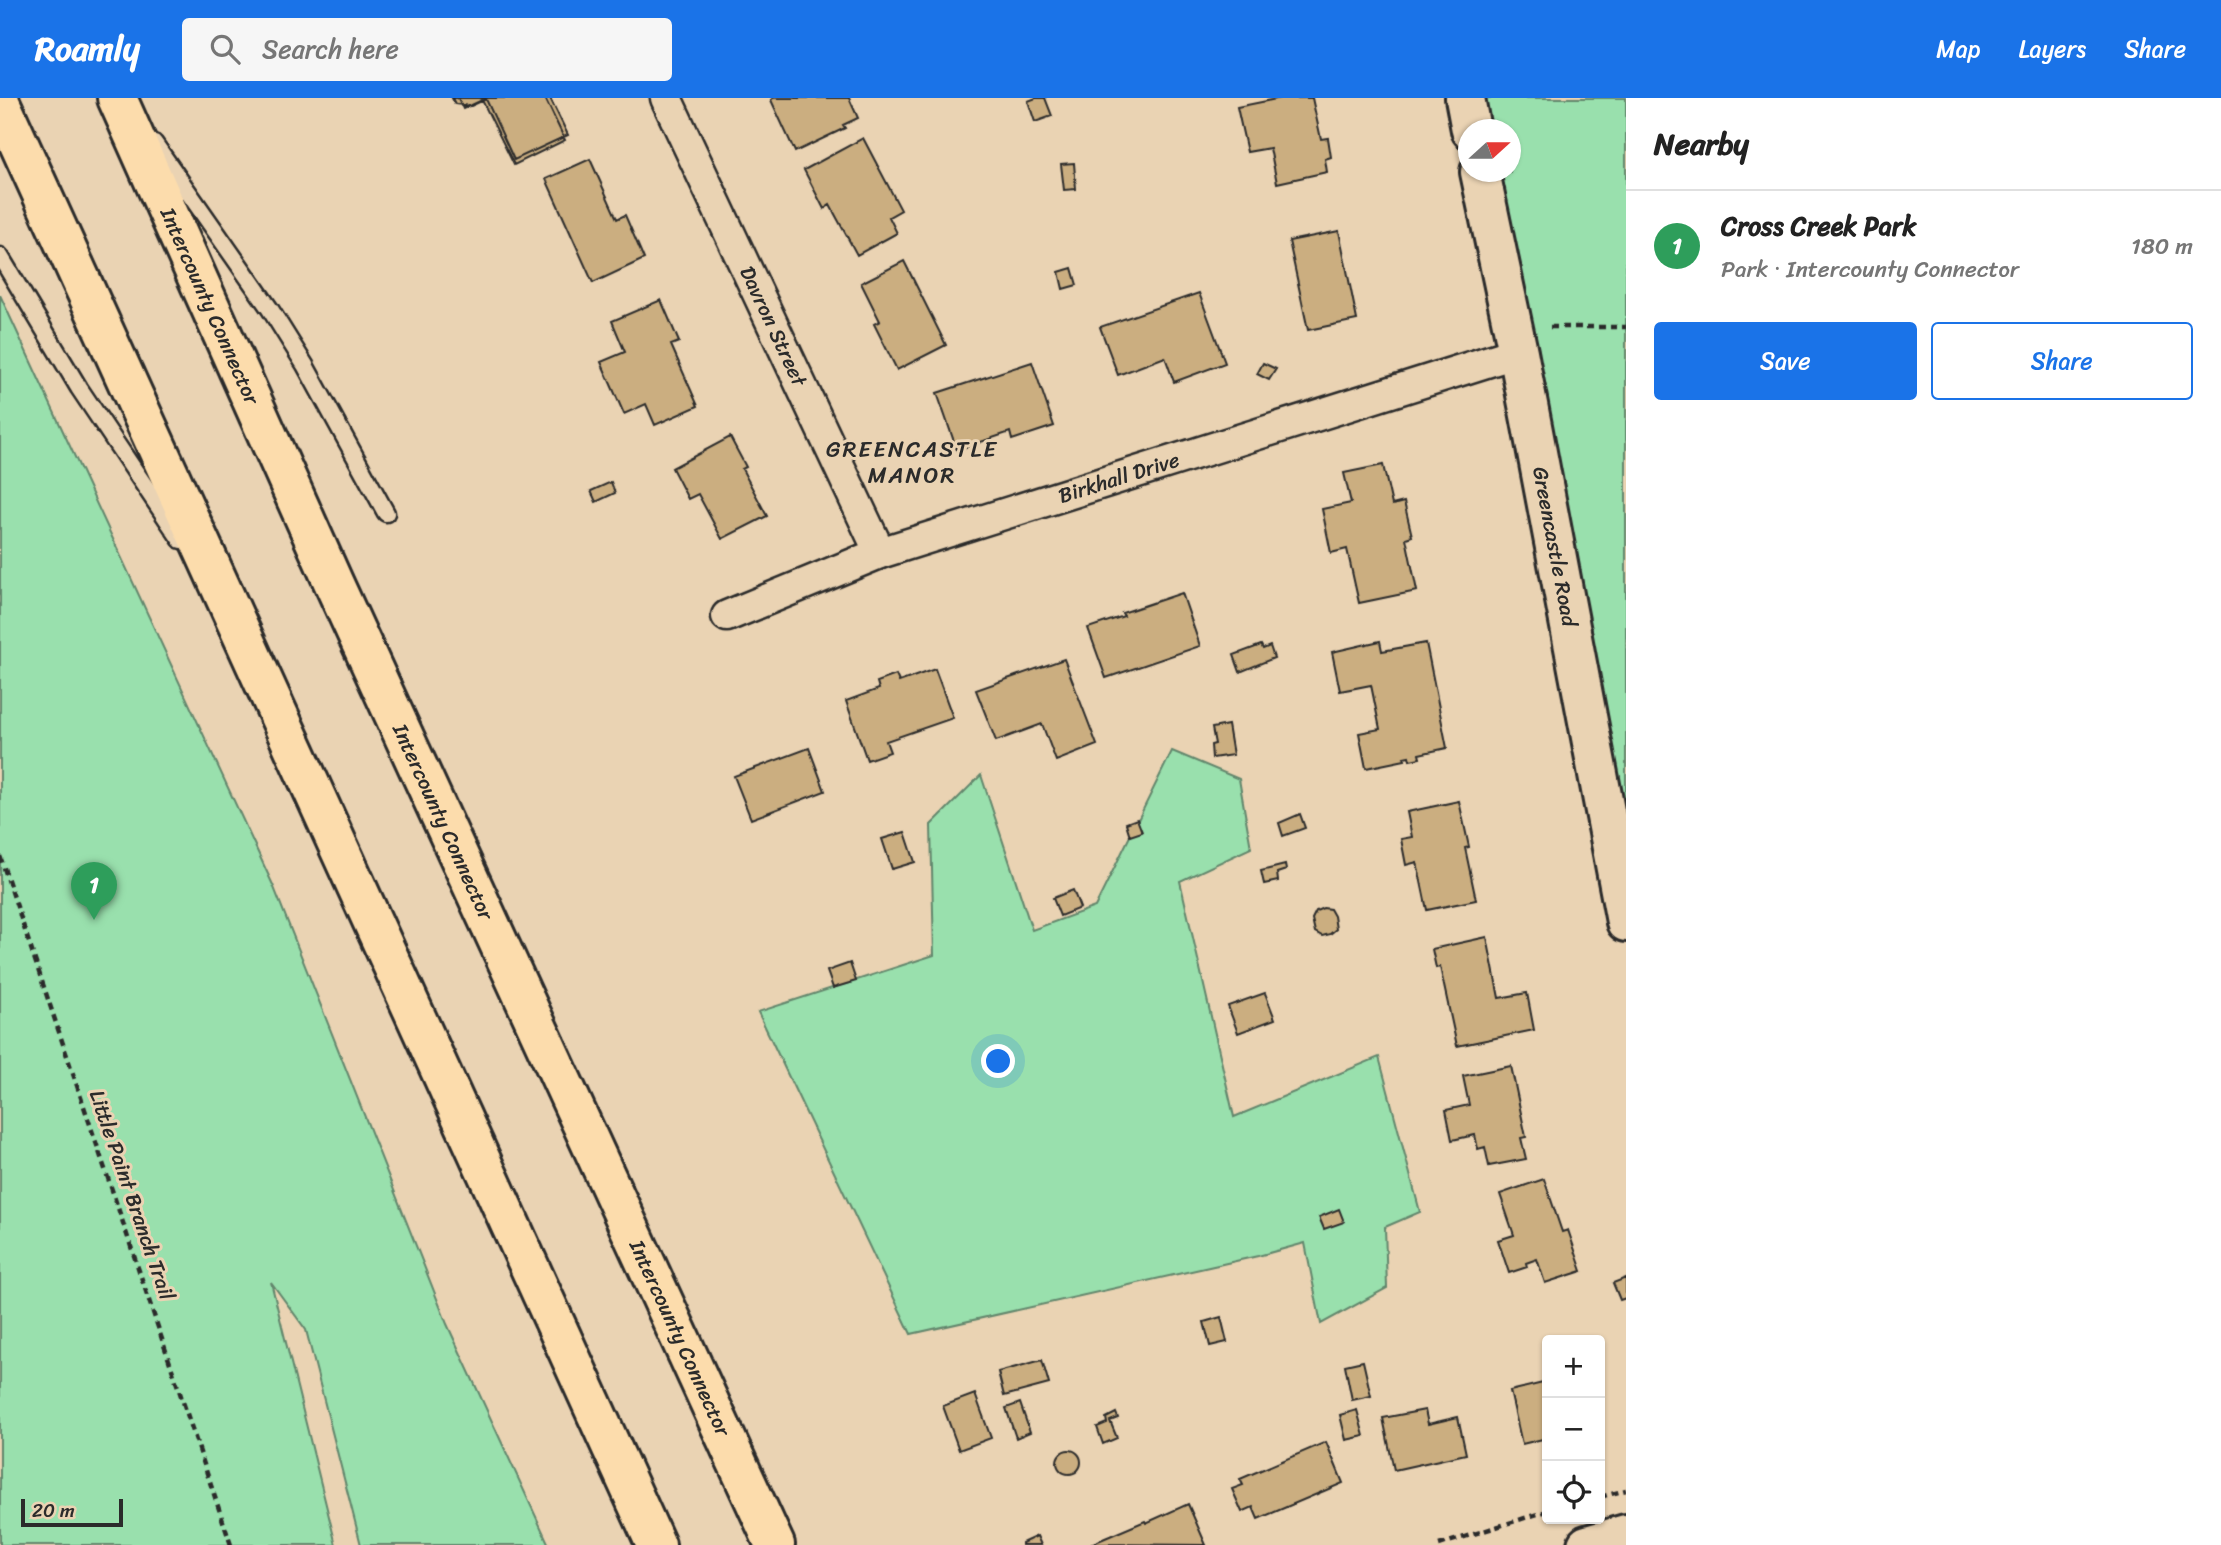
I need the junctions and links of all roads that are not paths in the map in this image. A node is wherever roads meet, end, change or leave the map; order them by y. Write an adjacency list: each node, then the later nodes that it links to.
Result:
1 (117, 98): 17 (highway, Intercounty Connector)
2 (123, 98): 10 (lane)
3 (666, 98): 11 (street, Davron Street)
4 (1465, 98): 6 (street)
5 (0, 102): 12 (highway)
6 (1469, 119)
7 (1482, 182): 9 (street, Greencastle Road)
8 (0, 256): 12 (lane)
9 (1516, 340): 11 (street, Birkhall Drive); 14 (street, Greencastle Road)
10 (386, 513)
11 (880, 553): 13 (street, Birkhall Drive)
12 (233, 616): 16 (highway)
13 (727, 617)
14 (1626, 922)
15 (1626, 1534): 18 (street)
16 (656, 1545)
17 (775, 1545)
18 (1587, 1545)

